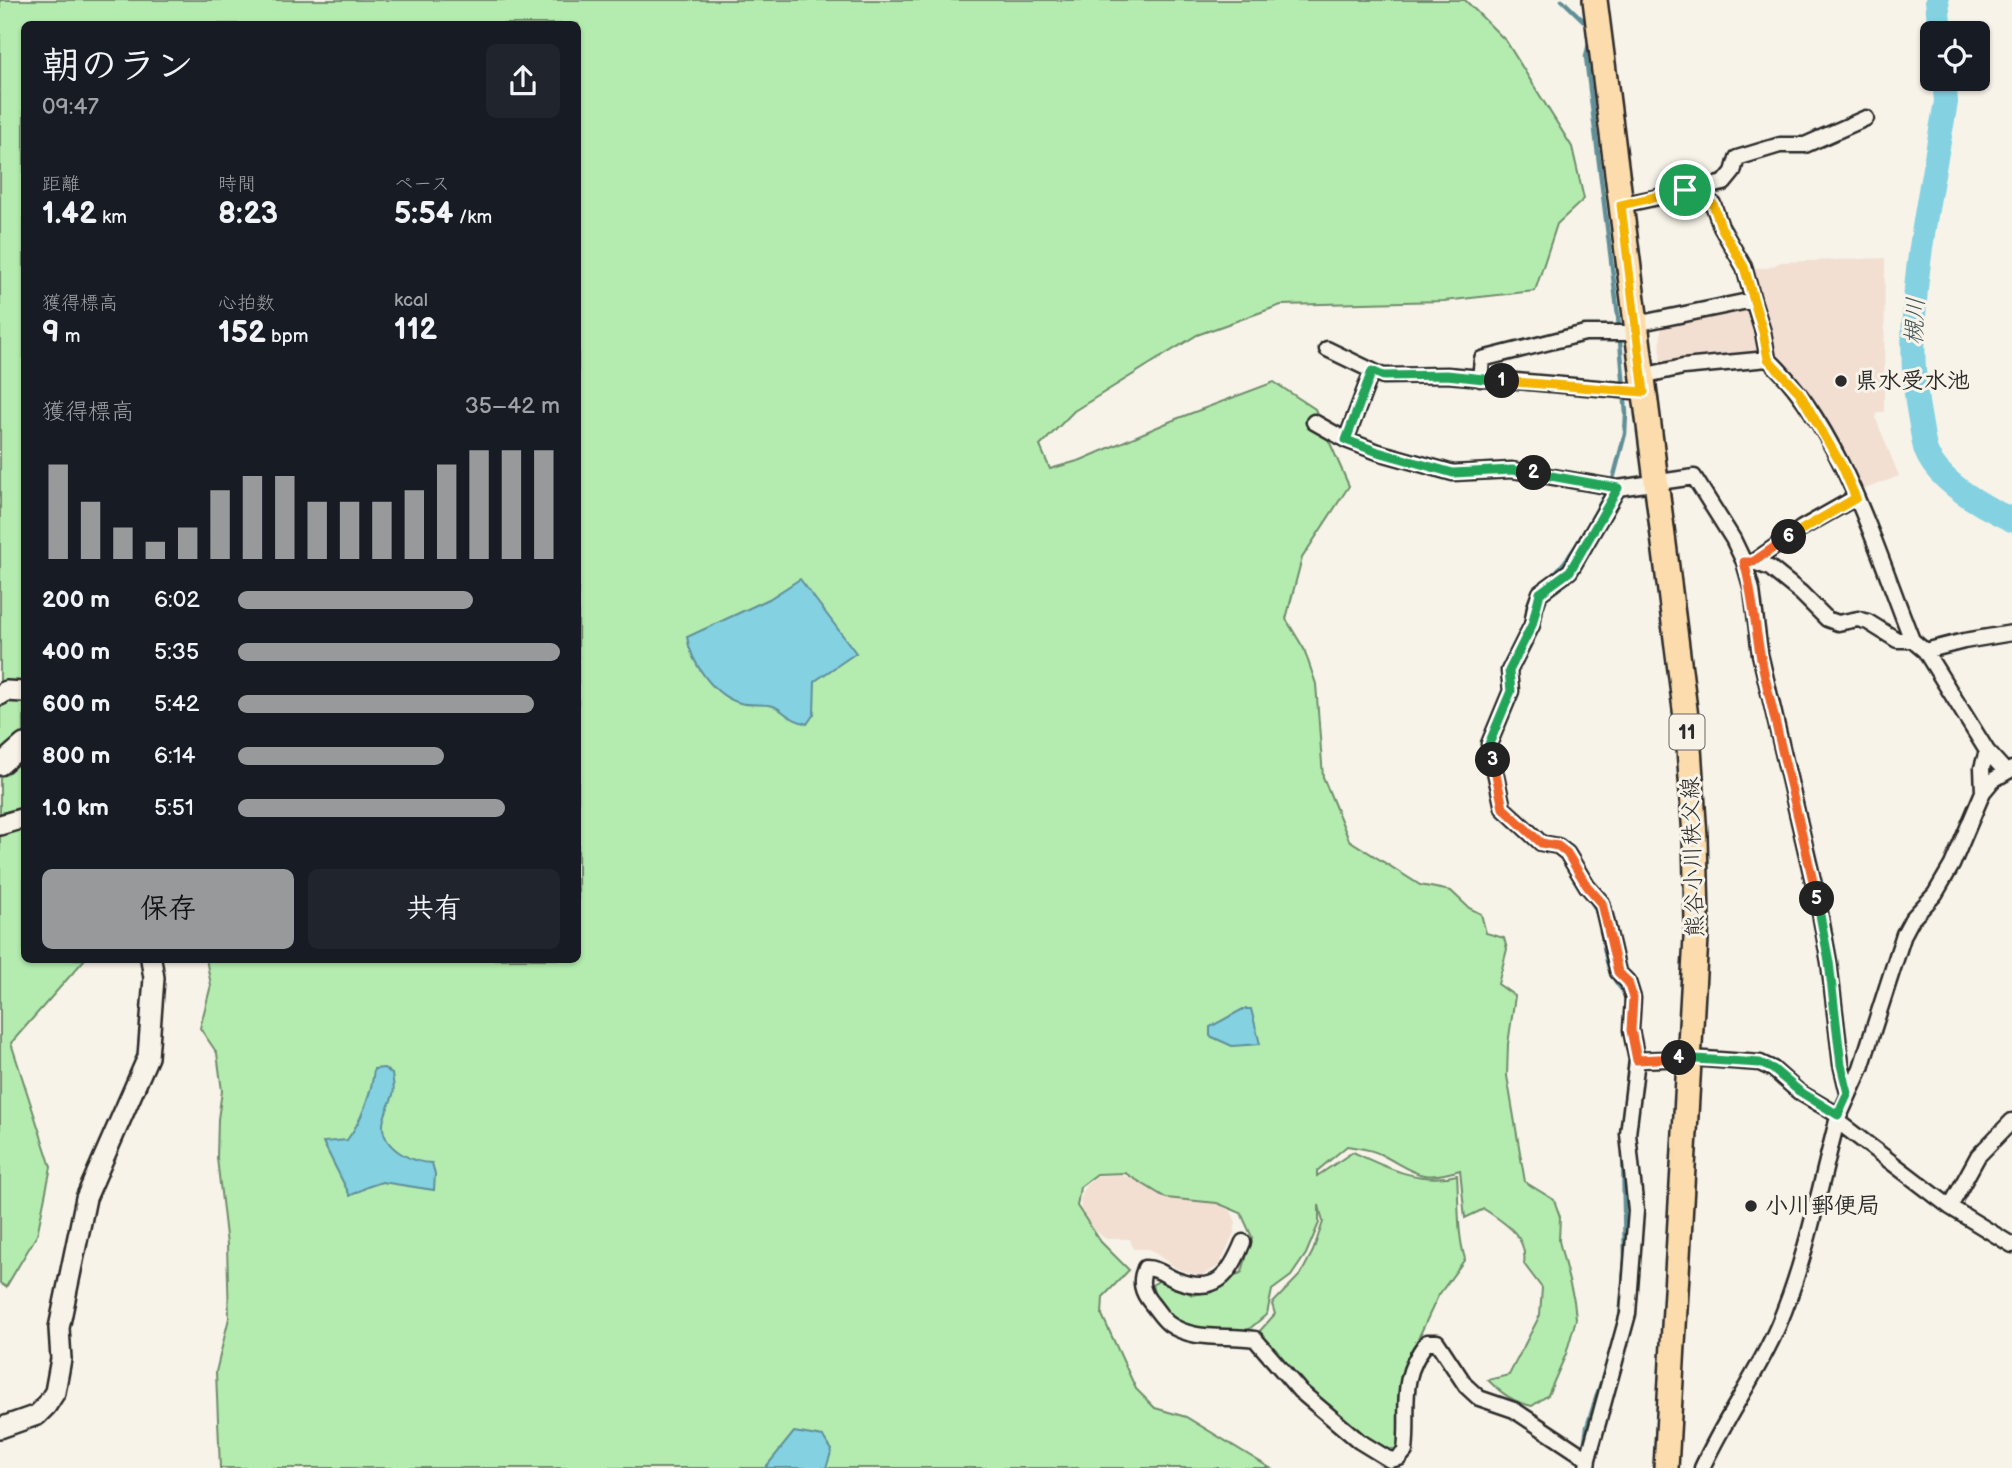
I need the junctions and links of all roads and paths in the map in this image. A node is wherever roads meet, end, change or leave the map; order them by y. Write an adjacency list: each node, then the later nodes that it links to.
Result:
1 (1595, 0): 4 (main road, 熊谷小川秩父線 / 11)
2 (1866, 118): 3 (street)
3 (1685, 190): 4 (street); 5 (street)
4 (1621, 205): 6 (main road, 熊谷小川秩父線 / 11)
5 (1753, 300): 6 (street); 8 (street)
6 (1634, 329): 10 (street); 11 (main road, 熊谷小川秩父線 / 11)
7 (1327, 349): 9 (street)
8 (1768, 359): 11 (street); 16 (street)
9 (1372, 371): 10 (street); 13 (street)
10 (1480, 379): 11 (street)
11 (1643, 384): 14 (main road, 熊谷小川秩父線 / 11)
12 (1314, 422): 13 (street)
13 (1346, 440): 15 (street)
14 (1657, 483): 15 (street); 17 (street); 31 (main road, 熊谷小川秩父線 / 11)
15 (1618, 488): 32 (street)
16 (1856, 498): 17 (street); 19 (street)
17 (1748, 562): 19 (street); 33 (street)
18 (2012, 633): 20 (street)
19 (1912, 640): 20 (street)
20 (1924, 651): 24 (street)
21 (21, 692): 22 (street)
22 (0, 695)
23 (21, 747): 25 (street)
24 (1987, 751): 26 (street); 27 (street)
25 (0, 765)
26 (2009, 771): 27 (street)
27 (1983, 792): 33 (street)
28 (21, 819): 29 (street)
29 (0, 825)
30 (151, 963): 39 (street)
31 (1691, 1058): 32 (street); 34 (street); 41 (main road, 熊谷小川秩父線 / 11)
32 (1637, 1060): 40 (street)
33 (1848, 1093): 34 (street)
34 (1838, 1118): 36 (street); 42 (street)
35 (2012, 1121): 36 (street)
36 (1950, 1207): 38 (street)
37 (1243, 1242): 40 (street)
38 (2012, 1245)
39 (0, 1428)
40 (1587, 1464)
41 (1666, 1468)
42 (1702, 1468)

